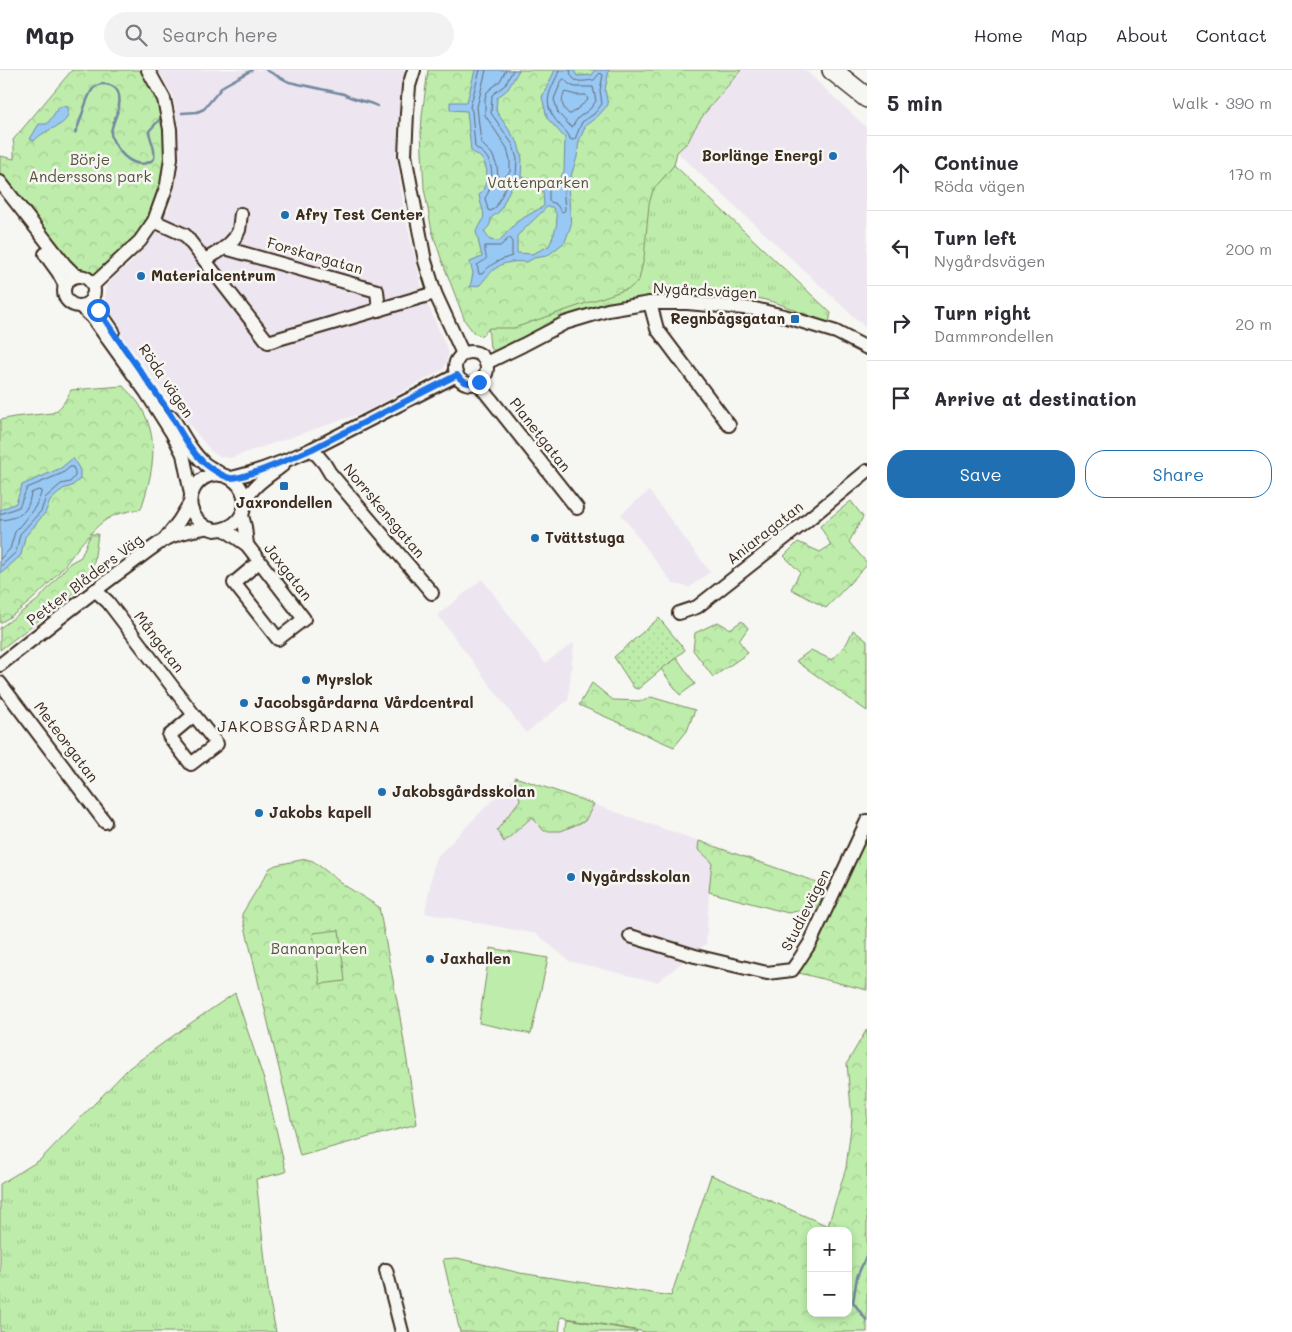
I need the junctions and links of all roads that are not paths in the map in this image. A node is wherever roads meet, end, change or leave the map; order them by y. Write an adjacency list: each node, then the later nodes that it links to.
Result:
1 (148, 70): 10 (street)
2 (414, 70): 16 (street)
3 (832, 70): 4 (highway)
4 (850, 84): 5 (highway); 6 (highway)
5 (867, 92)
6 (867, 98)
7 (0, 182): 13 (street)
8 (0, 191): 14 (street)
9 (241, 214): 11 (street)
10 (154, 221): 12 (street); 15 (street)
11 (225, 248): 12 (street); 19 (street, Forskargatan)
12 (205, 260): 19 (street)
13 (76, 276): 14 (street); 15 (street)
14 (65, 285): 18 (street)
15 (92, 291): 18 (street); 29 (street, Röda vägen)
16 (435, 293): 19 (street); 21 (street)
17 (650, 303): 20 (street, Nygårdsvägen); 22 (street, Nygårdsvägen); 25 (street)
18 (80, 306): 30 (street, Röda vägen)
19 (378, 310)
20 (867, 348)
21 (463, 354): 22 (street); 23 (street)
22 (486, 363): 24 (street)
23 (457, 375): 24 (street); 26 (street)
24 (479, 382): 31 (street, Planetgatan)
25 (729, 425)
26 (312, 449): 27 (street); 39 (street, Norrskensgatan)
27 (293, 458): 29 (street); 32 (street)
28 (867, 471): 40 (street, Aniaragatan)
29 (226, 477): 30 (street); 32 (street)
30 (190, 499): 33 (street); 35 (street, Petter Blåders Väg)
31 (577, 508)
32 (243, 510): 34 (street); 36 (street, Jaxgatan)
33 (206, 527): 34 (street); 35 (street, Petter Blåders Väg)
34 (224, 529): 36 (street, Jaxgatan)
35 (165, 539): 38 (street, Petter Blåders Väg)
36 (246, 545): 37 (street, Jaxgatan)
37 (259, 562): 37 (street, Jaxgatan)
38 (95, 590): 41 (street, Petter Blåders Väg); 43 (street, Mångatan)
39 (432, 593)
40 (679, 613)
41 (0, 665)
42 (0, 683): 45 (street, Meteorgatan)
43 (194, 715)
44 (867, 821): 46 (street, Studievägen)
45 (105, 822)
46 (630, 936)
47 (386, 1270): 48 (street)
48 (402, 1332)

